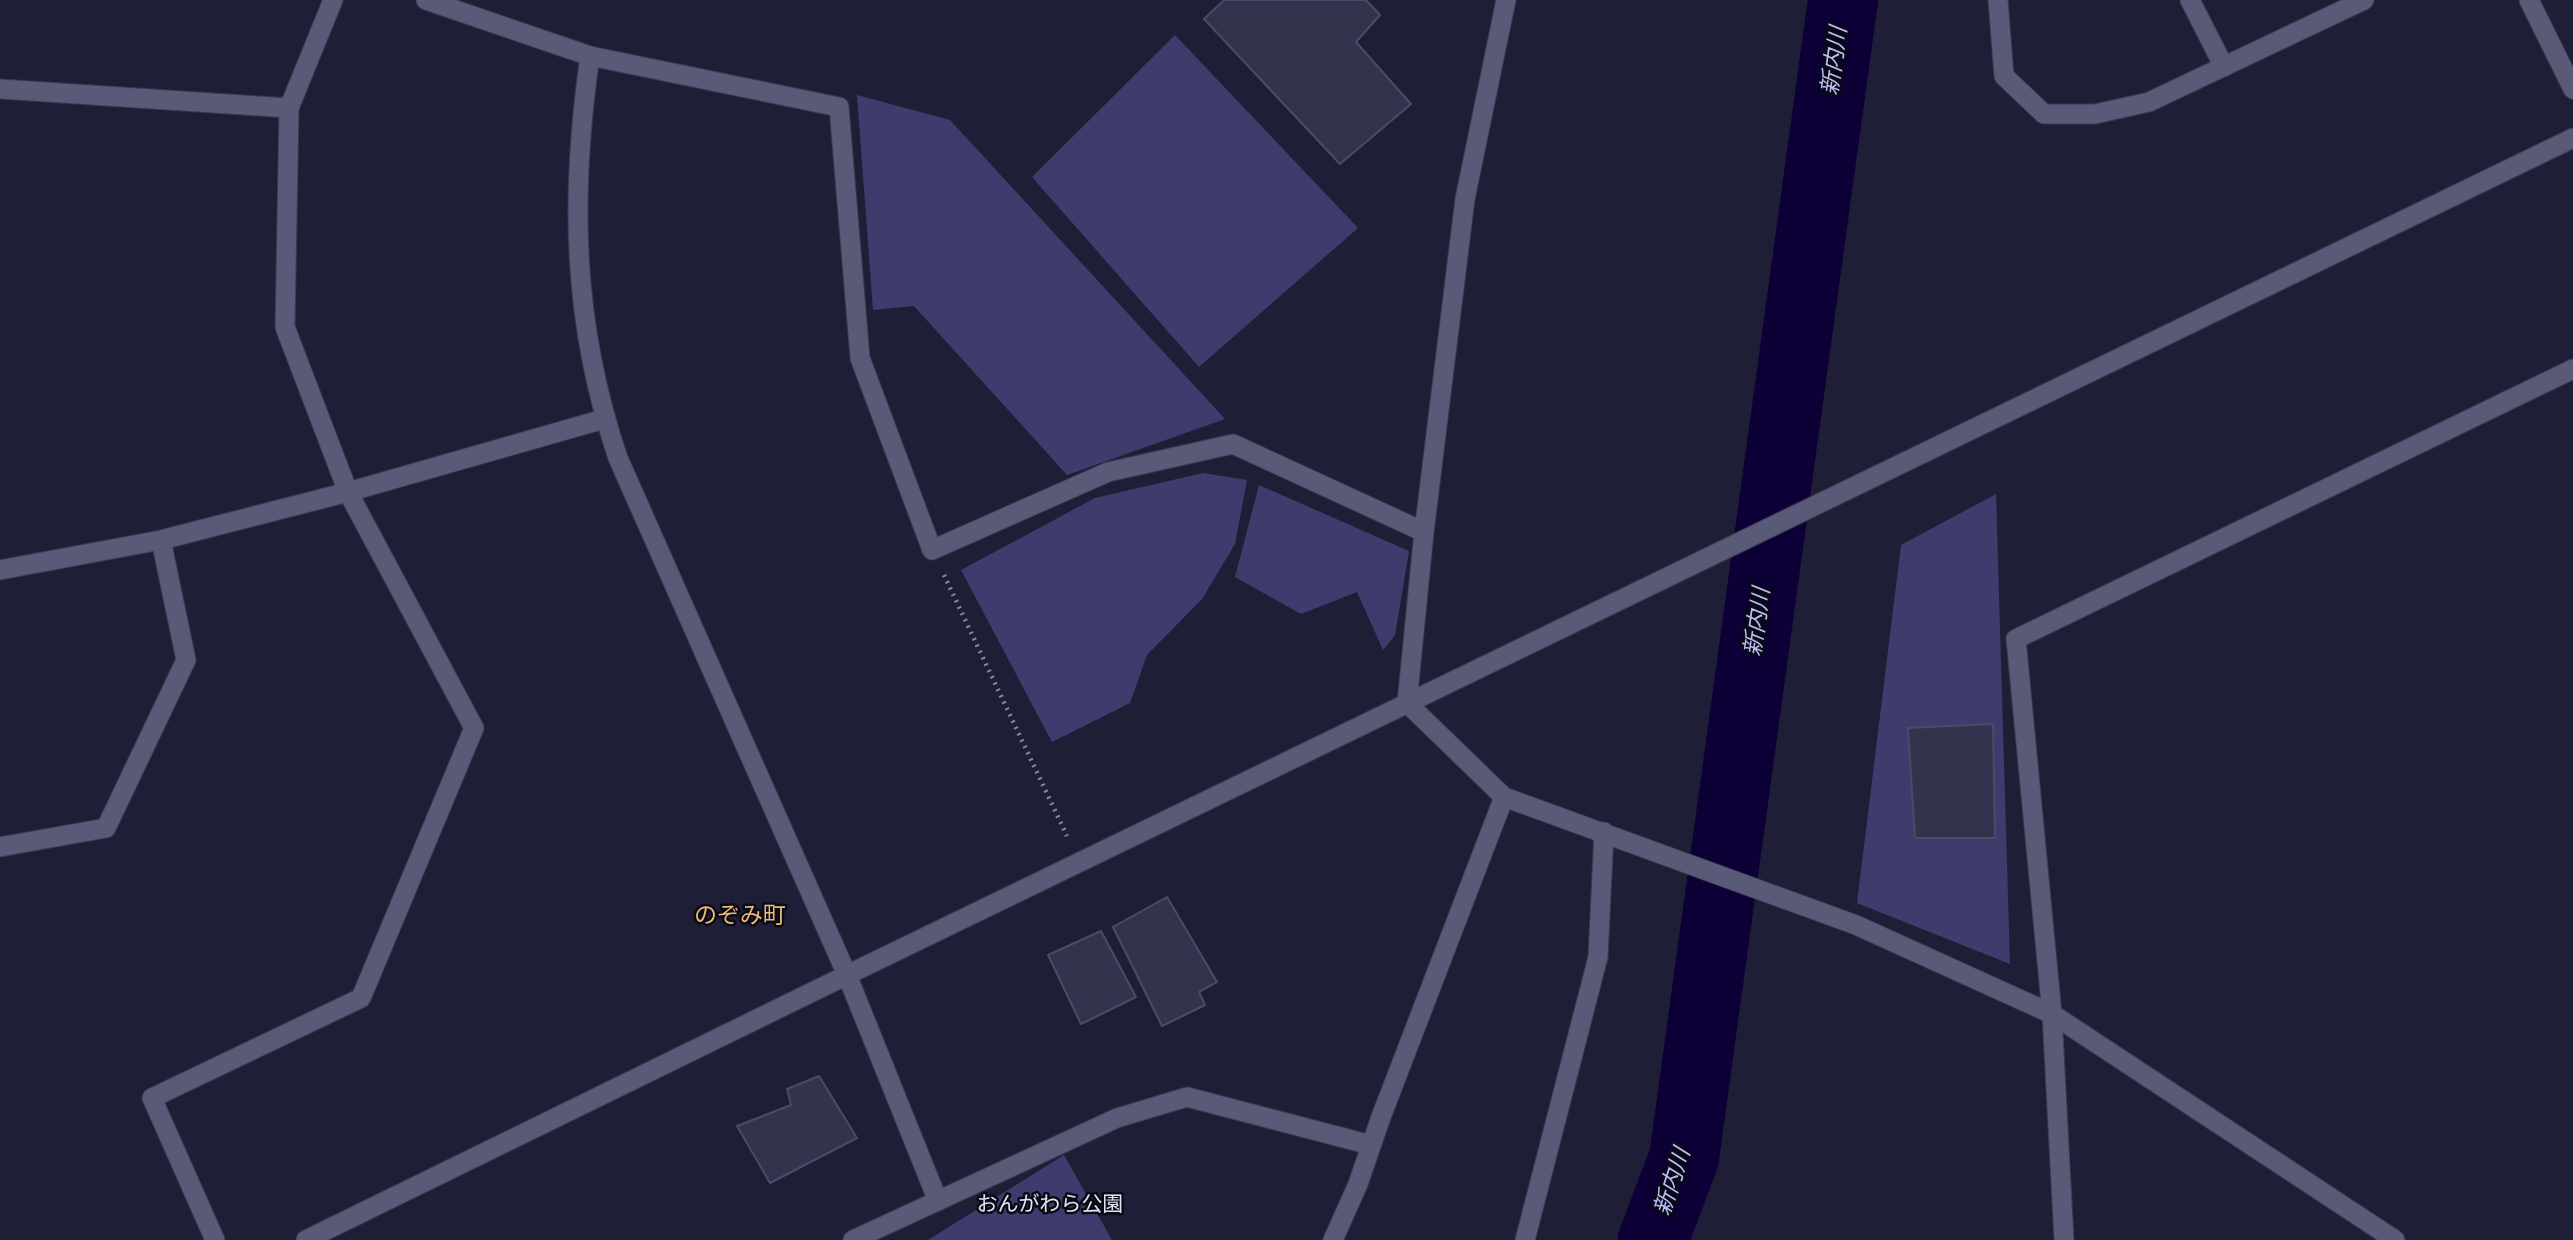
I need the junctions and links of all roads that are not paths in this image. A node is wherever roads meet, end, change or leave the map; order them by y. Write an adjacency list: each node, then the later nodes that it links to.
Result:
1 (333, 0): 12 (street)
2 (426, 0): 8 (street)
3 (1506, 0): 17 (street)
4 (1998, 0): 9 (street)
5 (2190, 0): 9 (street)
6 (2364, 0): 9 (street)
7 (2529, 0): 11 (street)
8 (590, 56): 15 (street); 17 (street)
9 (2224, 67)
10 (0, 89): 12 (street)
11 (2573, 89)
12 (289, 108): 16 (street)
13 (2573, 138): 20 (street)
14 (2573, 369): 25 (street)
15 (604, 419): 16 (street); 24 (street)
16 (348, 492): 18 (street); 28 (street)
17 (1424, 531): 20 (street)
18 (161, 540): 19 (street); 23 (street)
19 (0, 570)
20 (1407, 703): 21 (street); 24 (street)
21 (1504, 797): 22 (street); 26 (street)
22 (1604, 832): 25 (street); 32 (street)
23 (0, 847)
24 (847, 975): 27 (street); 29 (street)
25 (2052, 1014): 33 (street); 34 (street)
26 (1371, 1145): 27 (street); 31 (street)
27 (938, 1200): 30 (street)
28 (215, 1240)
29 (306, 1240)
30 (853, 1240)
31 (1333, 1240)
32 (1525, 1240)
33 (2064, 1240)
34 (2395, 1240)

